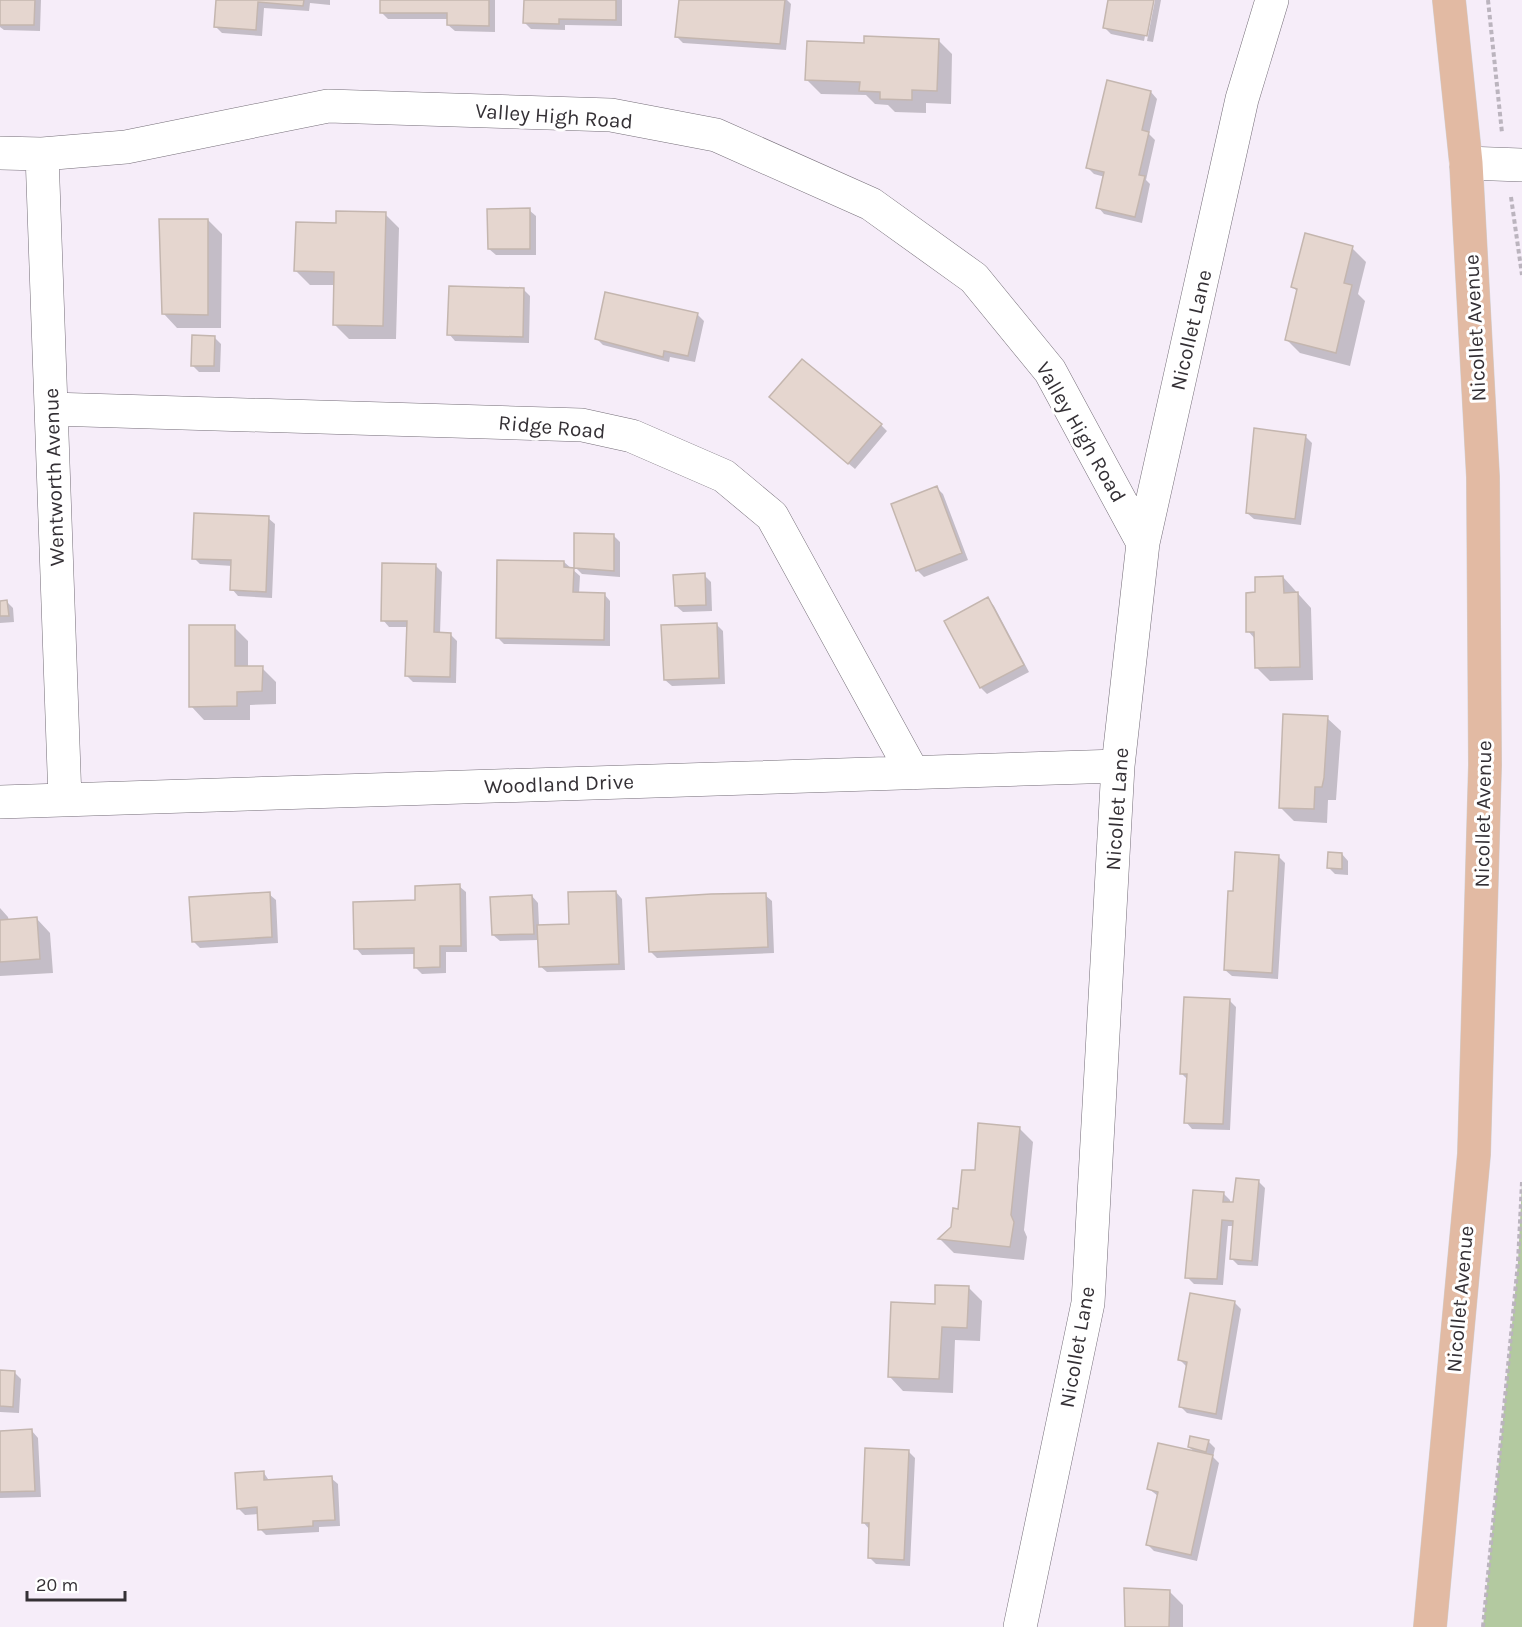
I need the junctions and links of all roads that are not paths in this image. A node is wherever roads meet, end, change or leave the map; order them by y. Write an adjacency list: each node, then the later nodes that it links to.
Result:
1 (1272, 0): 8 (street, Nicollet Lane)
2 (1449, 0): 5 (main road, Nicollet Avenue)
3 (0, 153): 4 (street, Valley High Road)
4 (42, 154): 7 (street, Wentworth Avenue); 8 (street, Valley High Road)
5 (1466, 163): 6 (street); 14 (main road, Nicollet Avenue)
6 (1522, 165)
7 (51, 409): 10 (street, Ridge Road); 11 (street, Wentworth Avenue)
8 (1143, 543): 9 (street, Nicollet Lane)
9 (1119, 766): 10 (street, Woodland Drive); 13 (street, Nicollet Lane)
10 (913, 773): 11 (street, Woodland Drive)
11 (65, 800): 12 (street, Woodland Drive)
12 (0, 802)
13 (1020, 1627)
14 (1431, 1627)

